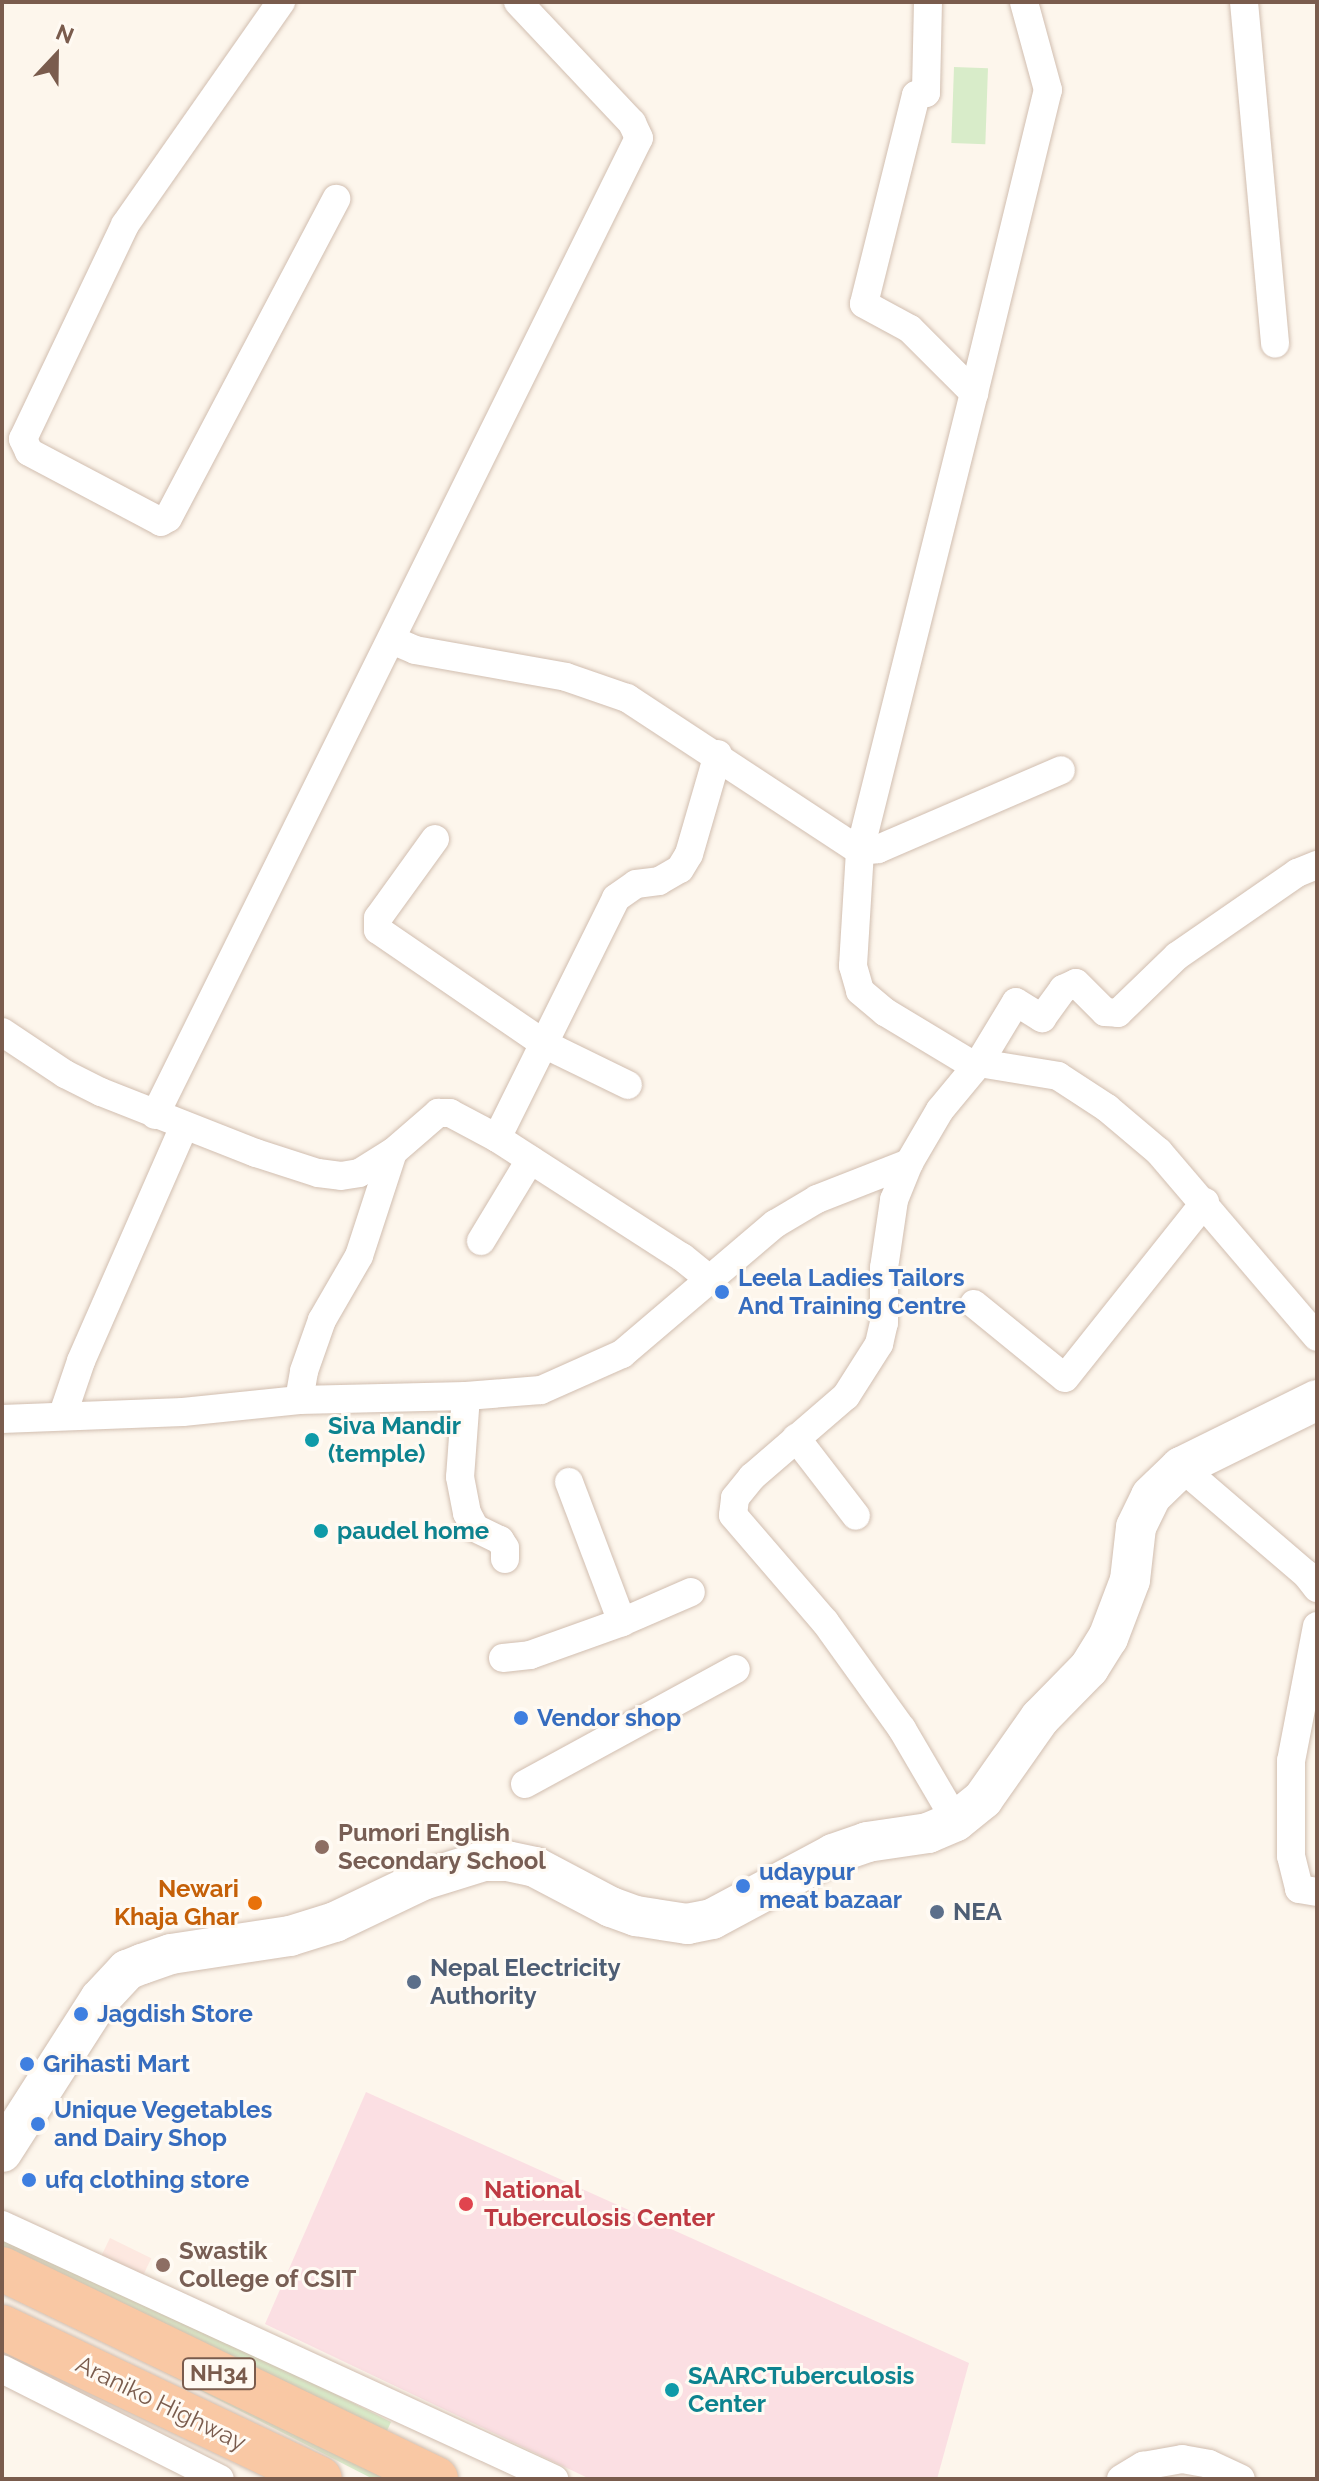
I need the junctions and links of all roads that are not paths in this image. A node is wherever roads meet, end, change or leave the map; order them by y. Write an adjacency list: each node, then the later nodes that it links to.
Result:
1 (281, 2): 6 (street)
2 (518, 2): 9 (street)
3 (928, 2): 8 (street)
4 (1024, 2): 8 (street)
5 (1244, 2): 7 (street)
6 (336, 199)
7 (1275, 344)
8 (974, 393): 13 (street)
9 (392, 640): 10 (street); 19 (street)
10 (718, 754): 13 (street); 16 (street)
11 (1061, 770): 13 (street)
12 (435, 839): 16 (street)
13 (860, 851): 17 (street)
14 (1317, 865): 17 (street)
15 (2, 1032): 19 (street)
16 (546, 1045): 18 (street); 21 (street)
17 (978, 1065): 24 (street); 25 (street)
18 (628, 1085)
19 (155, 1115): 20 (street)
20 (184, 1126): 22 (street); 33 (street)
21 (497, 1138): 22 (street); 23 (street)
22 (393, 1152): 31 (street)
23 (530, 1160): 26 (street); 27 (street)
24 (909, 1163): 27 (street); 35 (street)
25 (1205, 1202): 28 (street); 29 (street)
26 (481, 1241)
27 (710, 1280): 30 (street)
28 (974, 1304)
29 (1317, 1337)
30 (466, 1396): 31 (street); 39 (street)
31 (299, 1400): 33 (street)
32 (1317, 1400): 36 (main road)
33 (63, 1414): 34 (street)
34 (2, 1419)
35 (796, 1438): 38 (street); 47 (street)
36 (1181, 1467): 40 (street); 47 (main road)
37 (569, 1482): 42 (street)
38 (856, 1516)
39 (505, 1559)
40 (1317, 1588)
41 (691, 1592): 42 (street)
42 (622, 1622): 44 (street)
43 (1317, 1626): 48 (street)
44 (503, 1658)
45 (736, 1669): 46 (street)
46 (525, 1784)
47 (956, 1821): 49 (main road)
48 (1317, 1892)
49 (2, 2152)
50 (2, 2225): 57 (street)
51 (2, 2269): 56 (highway, NH34)
52 (2, 2327): 55 (highway, Araniko Highway / NH34)
53 (2, 2369): 54 (street)
54 (220, 2479)
55 (320, 2479)
56 (436, 2479)
57 (554, 2479)
58 (1121, 2479): 59 (street)
59 (1241, 2479)

